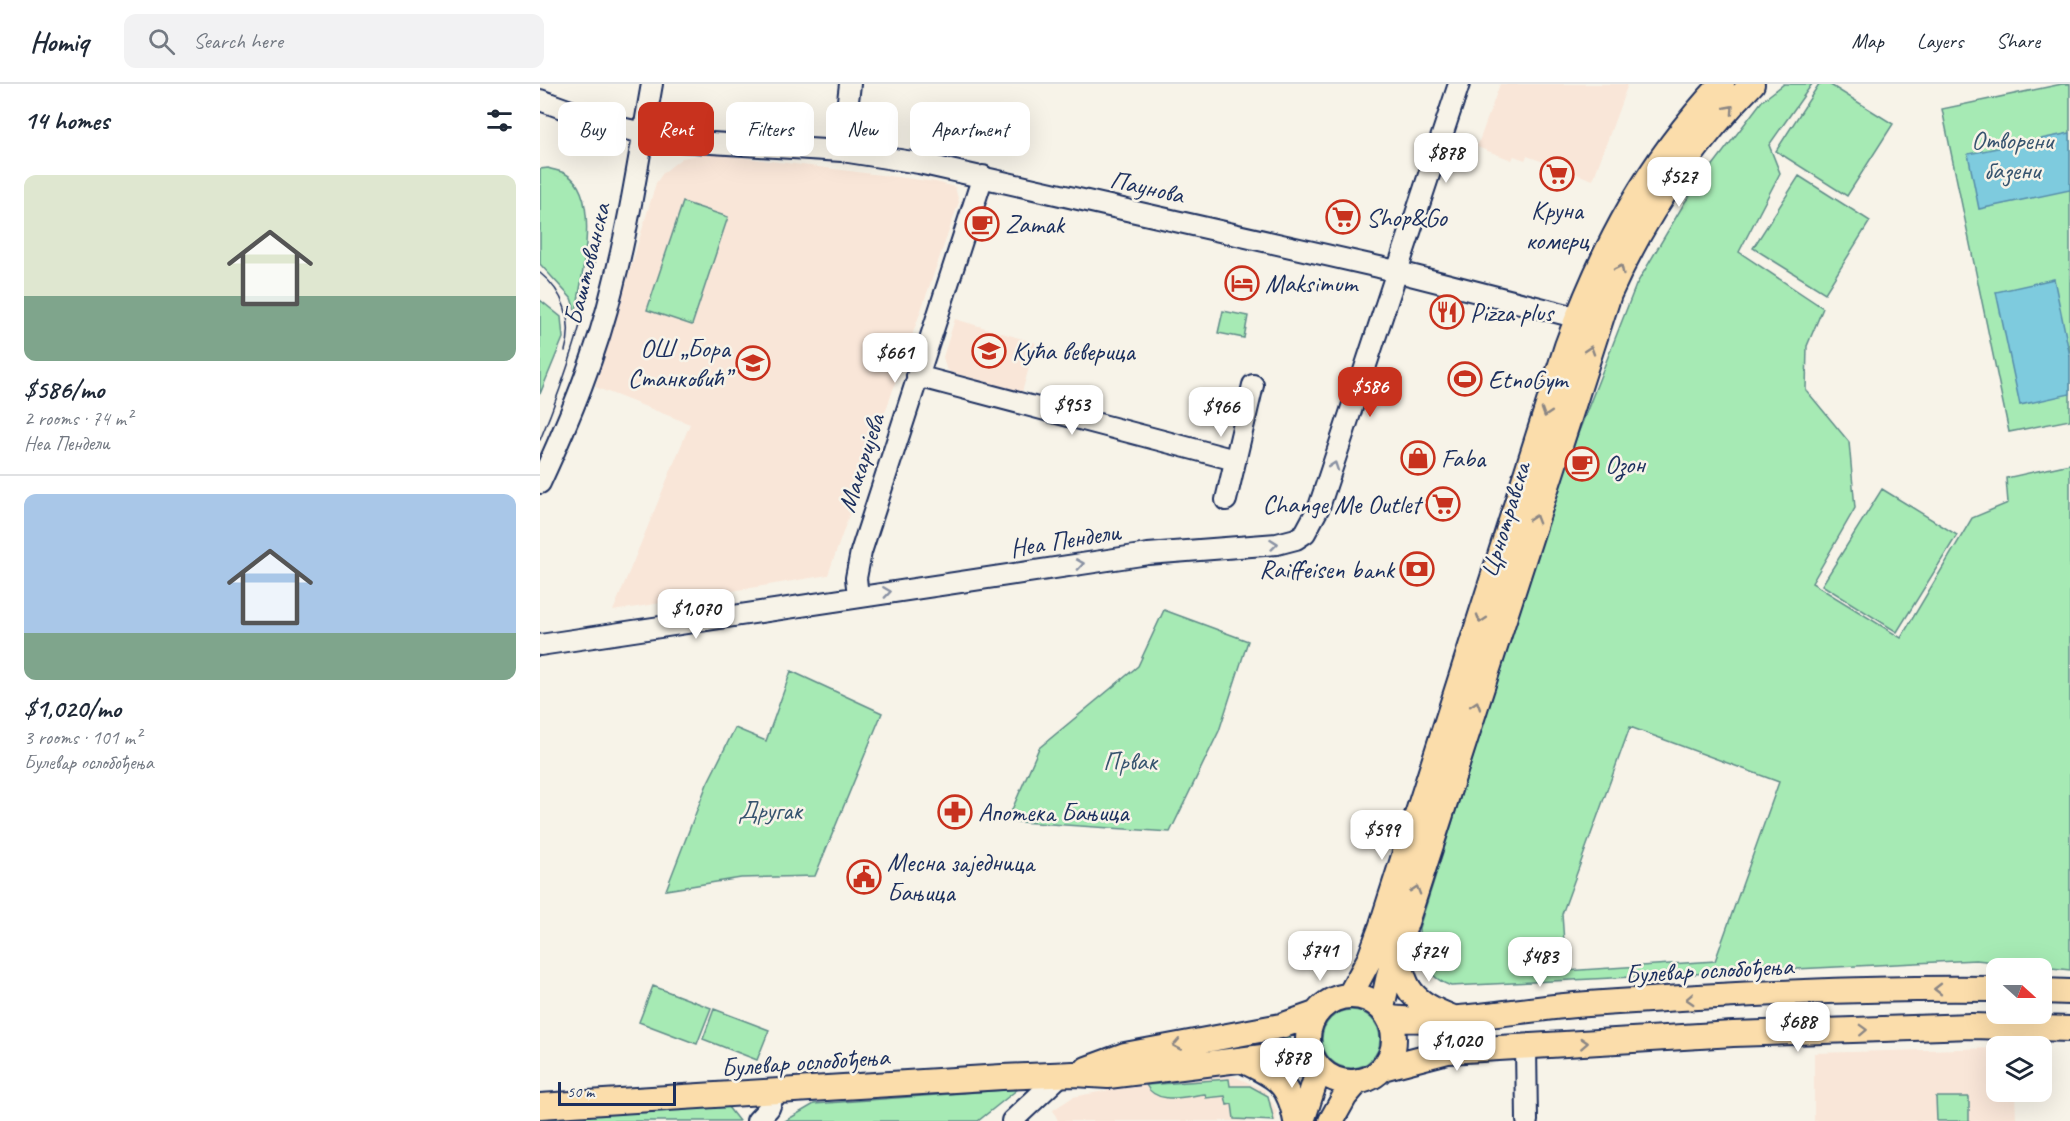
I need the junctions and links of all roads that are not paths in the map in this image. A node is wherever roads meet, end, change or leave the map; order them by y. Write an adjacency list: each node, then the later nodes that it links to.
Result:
1 (652, 84): 7 (street, Баштованска)
2 (850, 84): 8 (street)
3 (1459, 84): 15 (street, Неа Пендели)
4 (1722, 84): 16 (main road, Црнотравска)
5 (1752, 84): 16 (main road, Црнотравска, one-way to 5)
6 (540, 100): 9 (street, Паунова)
7 (649, 102)
8 (848, 102)
9 (638, 133)
10 (714, 144): 11 (street, Паунова)
11 (826, 150)
12 (639, 156): 20 (street, Баштованска)
13 (874, 156): 14 (street, Паунова)
14 (982, 176): 15 (street, Паунова); 17 (street, Макаријева)
15 (1398, 272): 16 (street, Паунова); 22 (street, Неа Пендели, one-way to 15)
16 (1588, 321): 24 (main road, Црнотравска, one-way to 16); 29 (main road, Црнотравска, one-way to 29)
17 (917, 376): 19 (street); 22 (street, Макаријева)
18 (1253, 385): 19 (street)
19 (1235, 460): 21 (street)
20 (540, 483)
21 (1226, 500)
22 (858, 596): 23 (street, Неа Пендели)
23 (546, 641)
24 (1399, 946): 31 (main road, Црнотравска); 33 (main road)
25 (1901, 989): 26 (main road, Булевар ослобођења, one-way to 25); 30 (main road, Булевар ослобођења); 34 (main road)
26 (1986, 989)
27 (2052, 991): 28 (main road)
28 (2070, 992)
29 (1350, 995): 31 (main road); 32 (main road)
30 (1731, 997): 33 (main road, Булевар ослобођења, one-way to 33); 36 (main road)
31 (1386, 1013): 33 (main road, Булевар ослобођења); 40 (main road)
32 (1315, 1014): 39 (main road); 41 (main road, Булевар ослобођења, one-way to 41)
33 (1457, 1019)
34 (1903, 1028): 35 (main road); 36 (main road, one-way to 34)
35 (2070, 1029)
36 (1733, 1034): 37 (main road, one-way to 36)
37 (1526, 1046): 40 (main road); 50 (street)
38 (1242, 1060): 39 (main road, Булевар ослобођења); 41 (main road, Булевар ослобођења); 47 (main road)
39 (1316, 1064): 42 (main road); 48 (main road)
40 (1383, 1068): 42 (main road)
41 (1068, 1074): 43 (main road, Булевар ослобођења); 46 (street)
42 (1358, 1081): 49 (main road)
43 (775, 1092): 44 (main road, Булевар ослобођења); 45 (street)
44 (540, 1106)
45 (757, 1121)
46 (1011, 1121)
47 (1296, 1121)
48 (1302, 1121)
49 (1331, 1121)
50 (1527, 1121)

